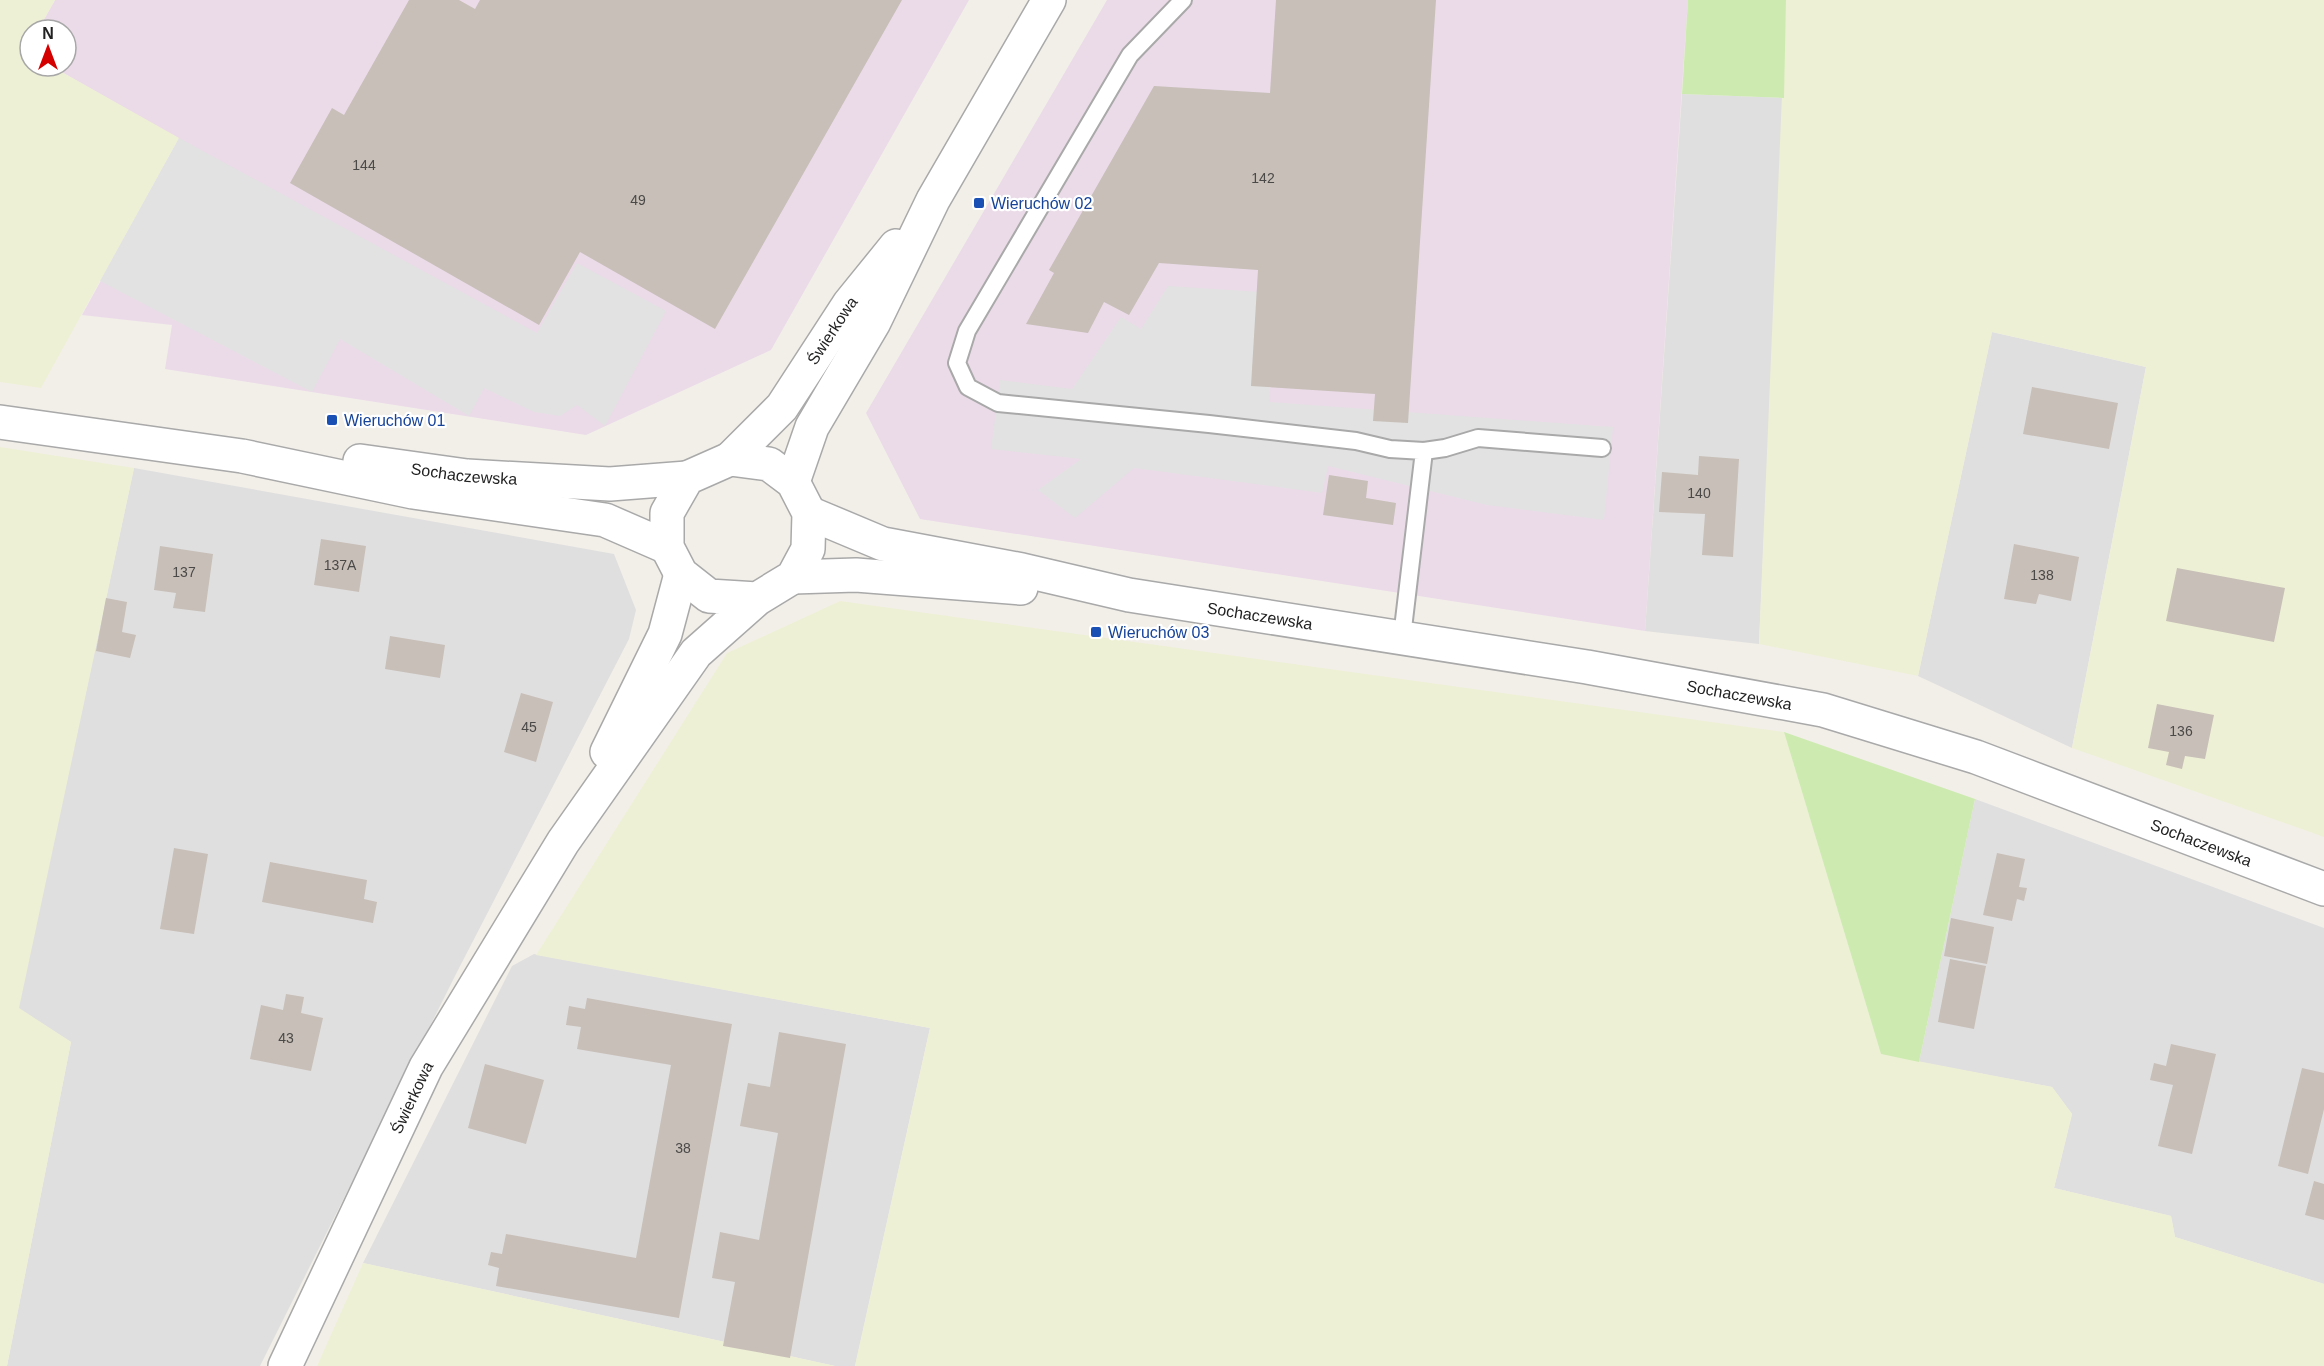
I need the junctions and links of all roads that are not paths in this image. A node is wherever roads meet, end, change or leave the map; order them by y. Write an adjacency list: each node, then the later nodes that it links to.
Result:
1 (1049, 0): 3 (street, Świerkowa)
2 (1183, 0): 6 (lane)
3 (933, 200): 8 (street, Świerkowa); 10 (street, Świerkowa)
4 (0, 422): 7 (street, Sochaczewska)
5 (1602, 448): 6 (lane)
6 (1424, 451): 16 (lane)
7 (242, 456): 9 (street, Sochaczewska); 12 (street, Sochaczewska)
8 (730, 459): 9 (street); 10 (street)
9 (687, 478): 12 (street)
10 (793, 482): 11 (street)
11 (809, 513): 13 (street); 14 (street, Sochaczewska)
12 (674, 561): 15 (street); 17 (street, Świerkowa)
13 (793, 577): 14 (street, Sochaczewska); 15 (street)
14 (1129, 595): 16 (street, Sochaczewska)
15 (758, 599): 17 (street, Świerkowa)
16 (1402, 637): 18 (street, Sochaczewska)
17 (563, 842): 19 (street, Świerkowa)
18 (2324, 889)
19 (285, 1366)

